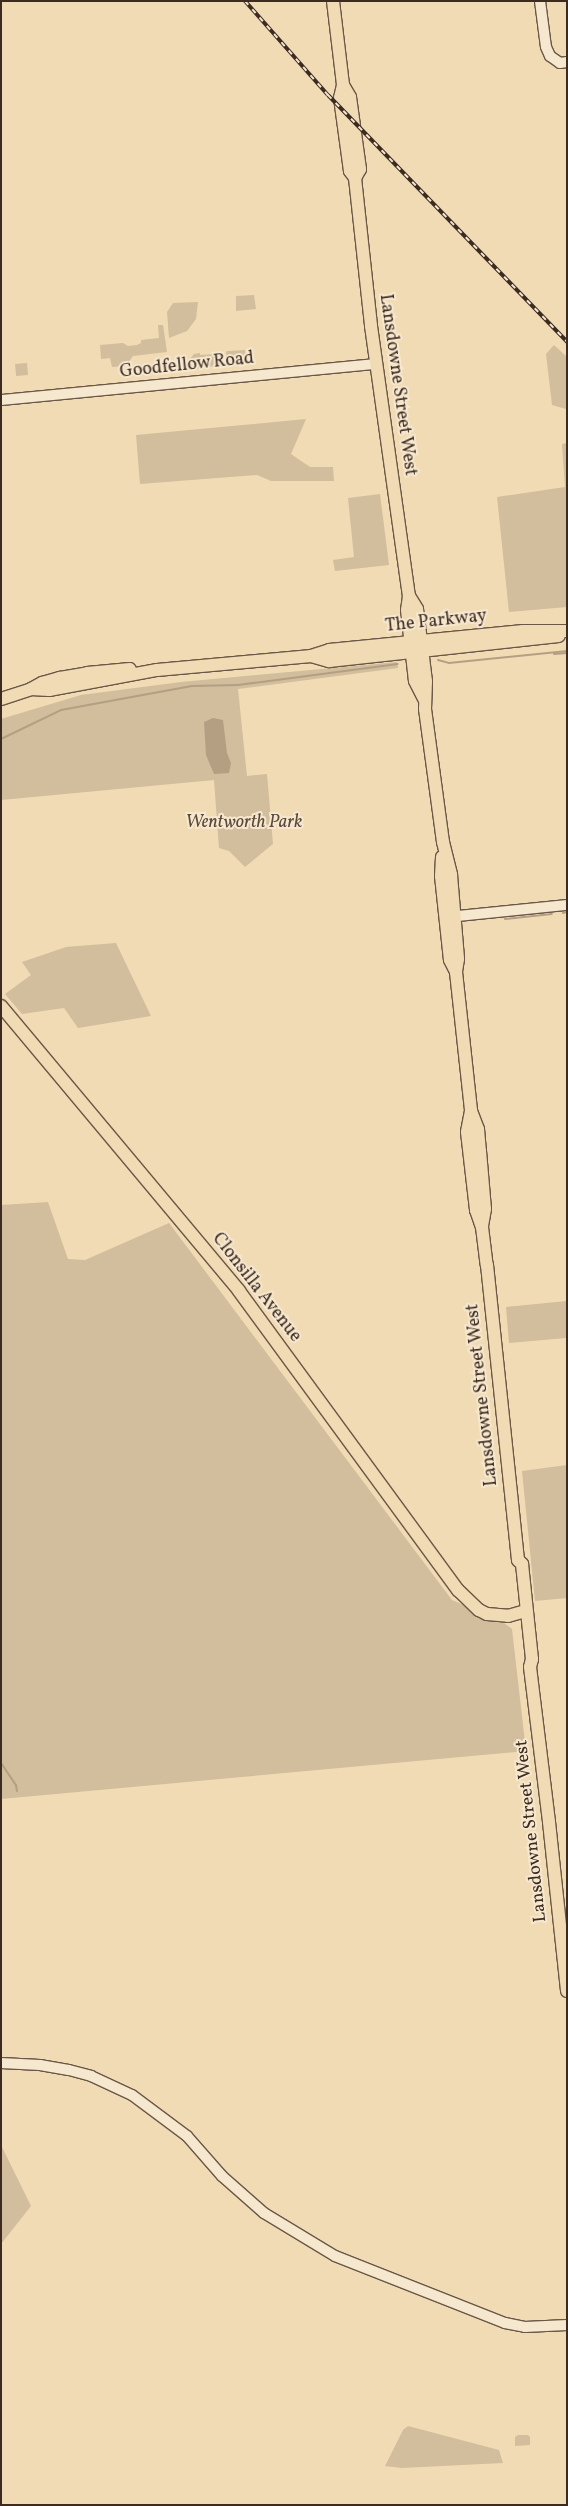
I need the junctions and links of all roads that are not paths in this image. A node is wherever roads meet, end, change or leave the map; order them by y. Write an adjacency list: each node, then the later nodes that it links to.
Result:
1 (333, 1): 4 (main road, Lansdowne Street West)
2 (540, 1): 3 (street)
3 (563, 62)
4 (376, 364): 5 (street, Goodfellow Road); 7 (main road, Lansdowne Street West)
5 (1, 400)
6 (567, 633): 7 (main road, The Parkway)
7 (416, 646): 8 (main road, The Parkway); 10 (main road, Lansdowne Street West)
8 (1, 699)
9 (567, 905): 10 (street)
10 (450, 917): 12 (main road, Lansdowne Street West)
11 (1, 1006): 12 (main road, Clonsilla Avenue)
12 (522, 1612): 13 (main road, Lansdowne Street West)
13 (567, 1991)
14 (1, 2063): 15 (street)
15 (567, 2325)

